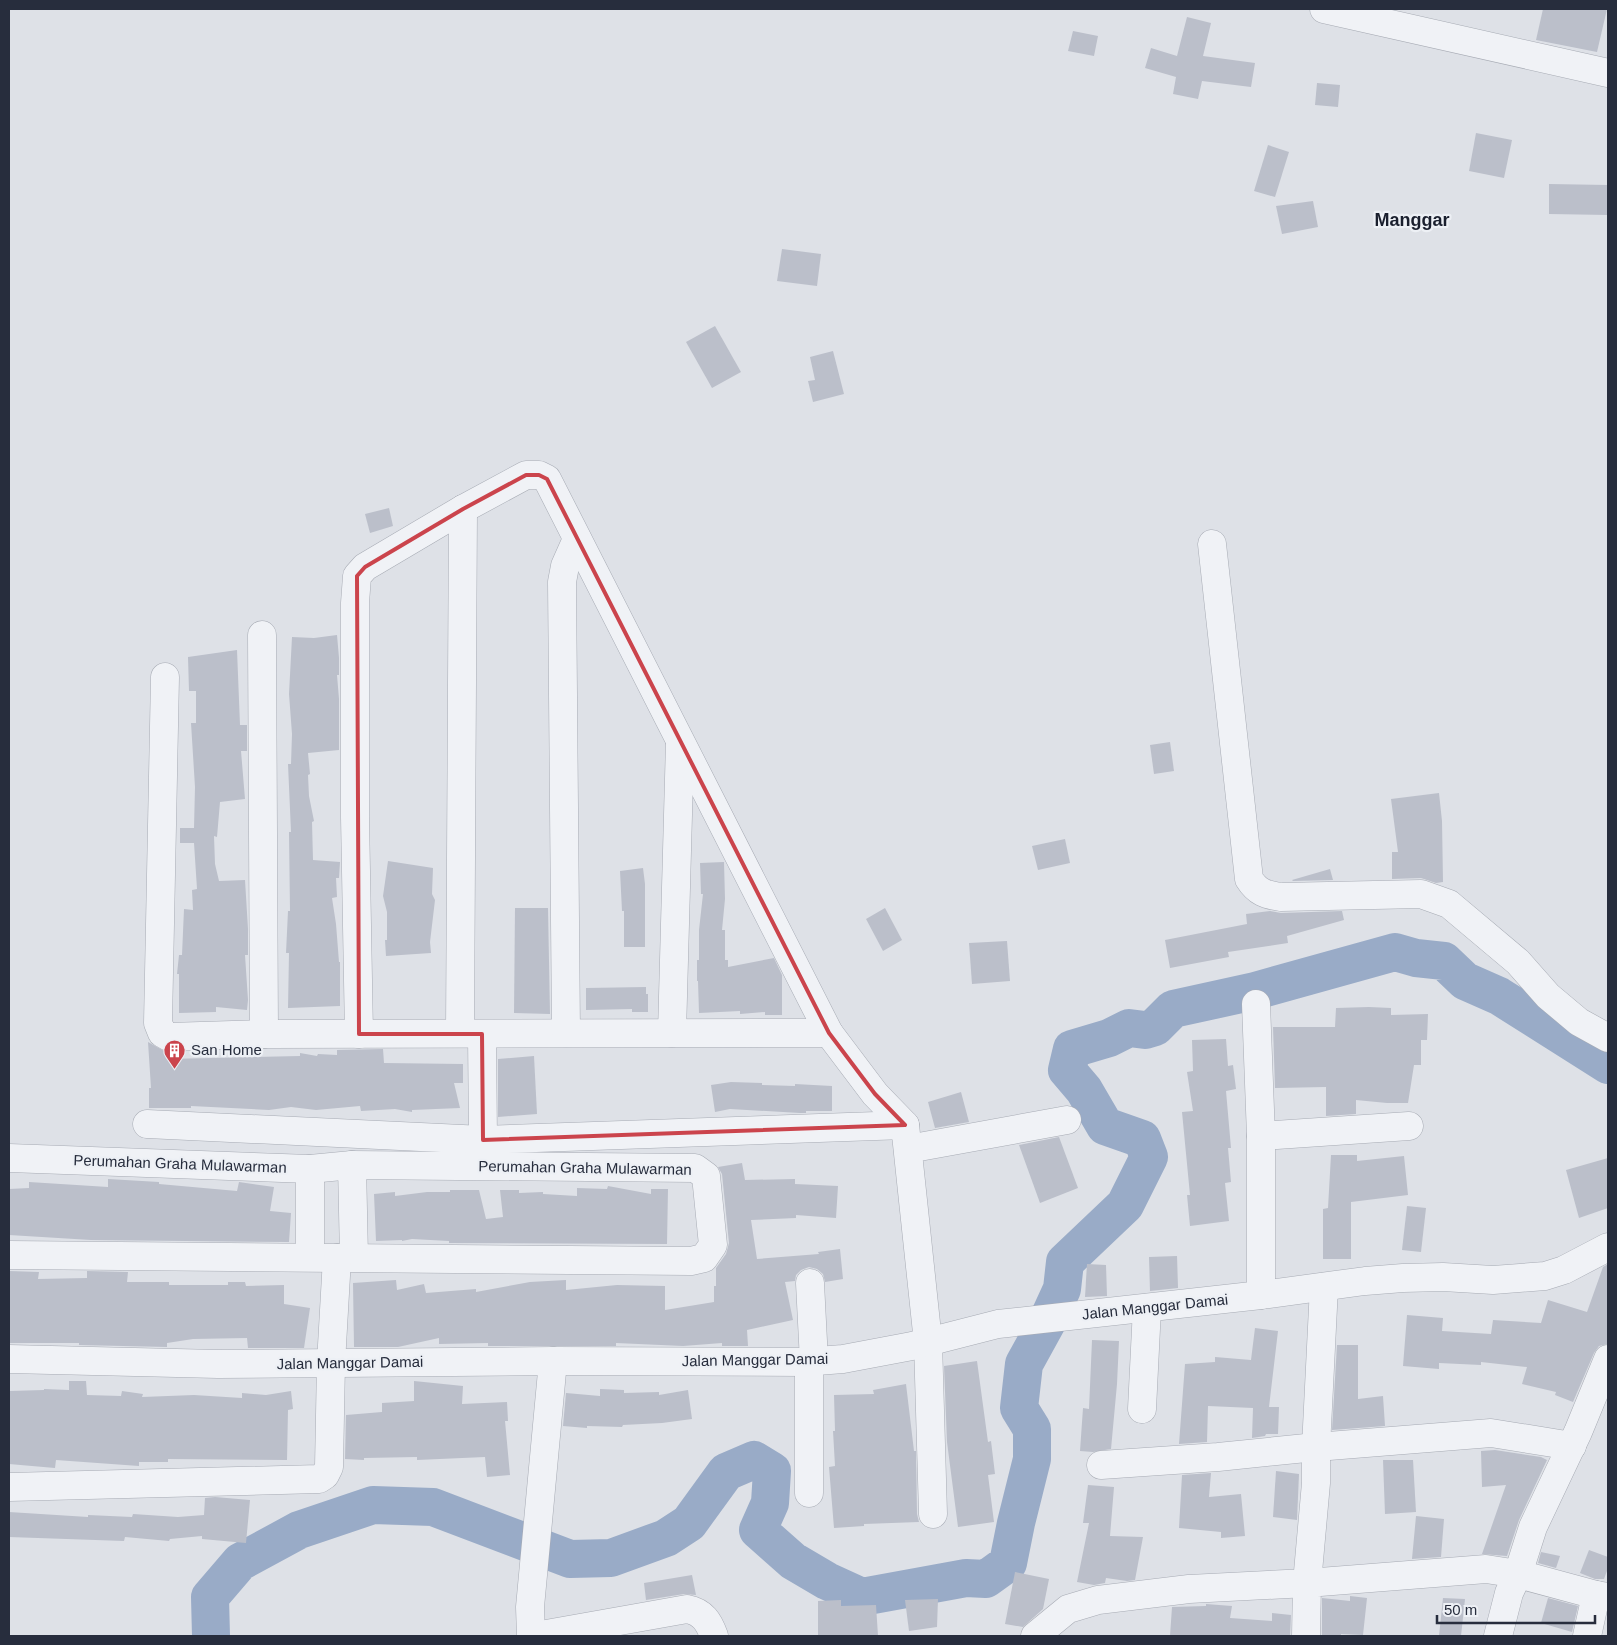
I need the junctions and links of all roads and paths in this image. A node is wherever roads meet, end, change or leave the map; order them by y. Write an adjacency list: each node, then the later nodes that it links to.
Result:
1 (1324, 9): 2 (street)
2 (1608, 73)
3 (463, 509): 4 (street); 10 (street); 15 (street)
4 (577, 539): 8 (street); 11 (street)
5 (1212, 544): 16 (street)
6 (262, 636): 14 (street)
7 (165, 677): 14 (street)
8 (680, 738): 12 (street); 13 (street)
9 (1256, 1004): 20 (street)
10 (471, 1033): 11 (street); 15 (street); 22 (street)
11 (566, 1033): 12 (street)
12 (672, 1033): 13 (street)
13 (829, 1033): 21 (street)
14 (264, 1034): 15 (street)
15 (359, 1034)
16 (1608, 1038)
17 (1067, 1120): 21 (street)
18 (147, 1124): 22 (street)
19 (1409, 1126): 20 (street)
20 (1261, 1136): 32 (street)
21 (906, 1137): 22 (street); 34 (street)
22 (483, 1140)
23 (9, 1158): 25 (street, Perumahan Graha Mulawarman)
24 (352, 1165): 25 (street, Perumahan Graha Mulawarman); 29 (street); 29 (street, Perumahan Graha Mulawarman)
25 (310, 1168): 28 (street)
26 (1608, 1246): 31 (street, Jalan Manggar Damai)
27 (9, 1254): 28 (street, Perumahan Graha Mulawarman)
28 (310, 1256): 29 (street, Perumahan Graha Mulawarman)
29 (345, 1258): 39 (street)
30 (810, 1283): 38 (street)
31 (1324, 1287): 32 (street, Jalan Manggar Damai); 42 (street)
32 (1261, 1295): 33 (street, Jalan Manggar Damai)
33 (1147, 1308): 34 (street, Jalan Manggar Damai); 40 (street)
34 (928, 1342): 38 (street, Jalan Manggar Damai); 46 (street)
35 (9, 1359): 39 (street, Jalan Manggar Damai)
36 (1608, 1359): 41 (street)
37 (553, 1361): 38 (street, Jalan Manggar Damai); 39 (street, Jalan Manggar Damai); 50 (street)
38 (812, 1361): 45 (street)
39 (331, 1363): 44 (street)
40 (1142, 1409)
41 (1572, 1446): 42 (street); 47 (street)
42 (1316, 1447): 43 (street); 48 (street)
43 (1101, 1465)
44 (9, 1487)
45 (809, 1493)
46 (933, 1514)
47 (1518, 1574): 48 (street); 49 (street); 55 (street)
48 (1308, 1583): 53 (street); 54 (street)
49 (1602, 1596): 56 (street)
50 (531, 1636)
51 (535, 1636): 52 (street)
52 (714, 1636)
53 (1035, 1636)
54 (1306, 1636)
55 (1498, 1636)
56 (1587, 1636)

